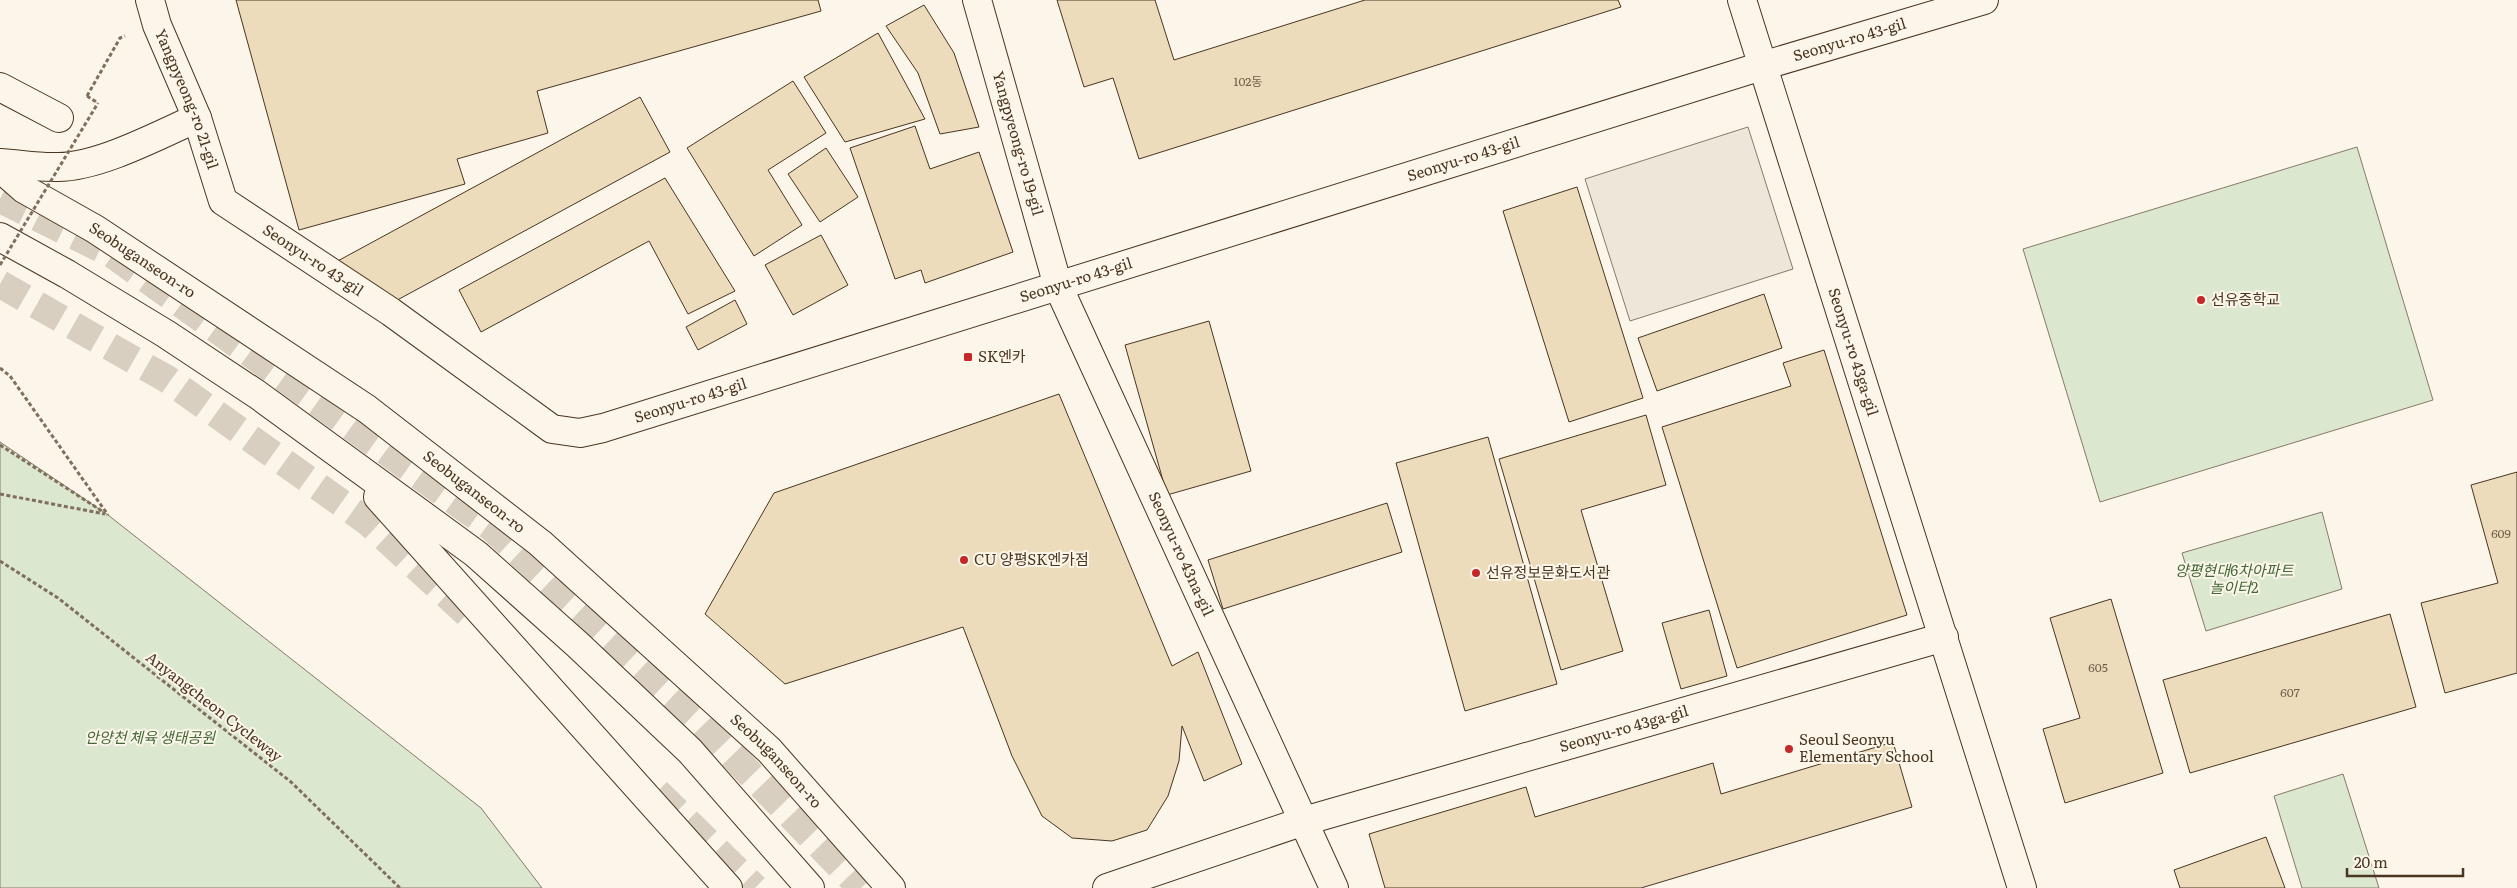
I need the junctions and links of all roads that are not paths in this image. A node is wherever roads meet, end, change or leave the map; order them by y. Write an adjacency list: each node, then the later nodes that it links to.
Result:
1 (977, 0): 13 (street, Yangpyeong-ro 19-gil)
2 (1742, 0): 5 (street, Seonyu-ro 43ga-gil)
3 (1984, 0): 5 (street, Seonyu-ro 43-gil)
4 (154, 12): 8 (street, Yangpyeong-ro 21-gil)
5 (1762, 66): 13 (street, Seonyu-ro 43-gil); 15 (street, Seonyu-ro 43ga-gil)
6 (0, 87): 7 (street)
7 (60, 118)
8 (196, 118): 9 (street); 11 (street, Yangpyeong-ro 21-gil)
9 (0, 163)
10 (0, 168): 17 (street, Seobuganseon-ro)
11 (223, 201): 13 (street, Seonyu-ro 43-gil)
12 (0, 237): 14 (street)
13 (1058, 286): 16 (street, Seonyu-ro 43na-gil)
14 (342, 456): 18 (street); 19 (street)
15 (1944, 637): 16 (street, Seonyu-ro 43ga-gil); 24 (street, Seonyu-ro 43ga-gil)
16 (1304, 821): 22 (street); 23 (street, Seonyu-ro 43na-gil)
17 (870, 864): 20 (street, Seobuganseon-ro); 21 (street)
18 (728, 888)
19 (810, 888)
20 (891, 888)
21 (900, 888)
22 (1107, 888)
23 (1334, 888)
24 (2022, 888)

